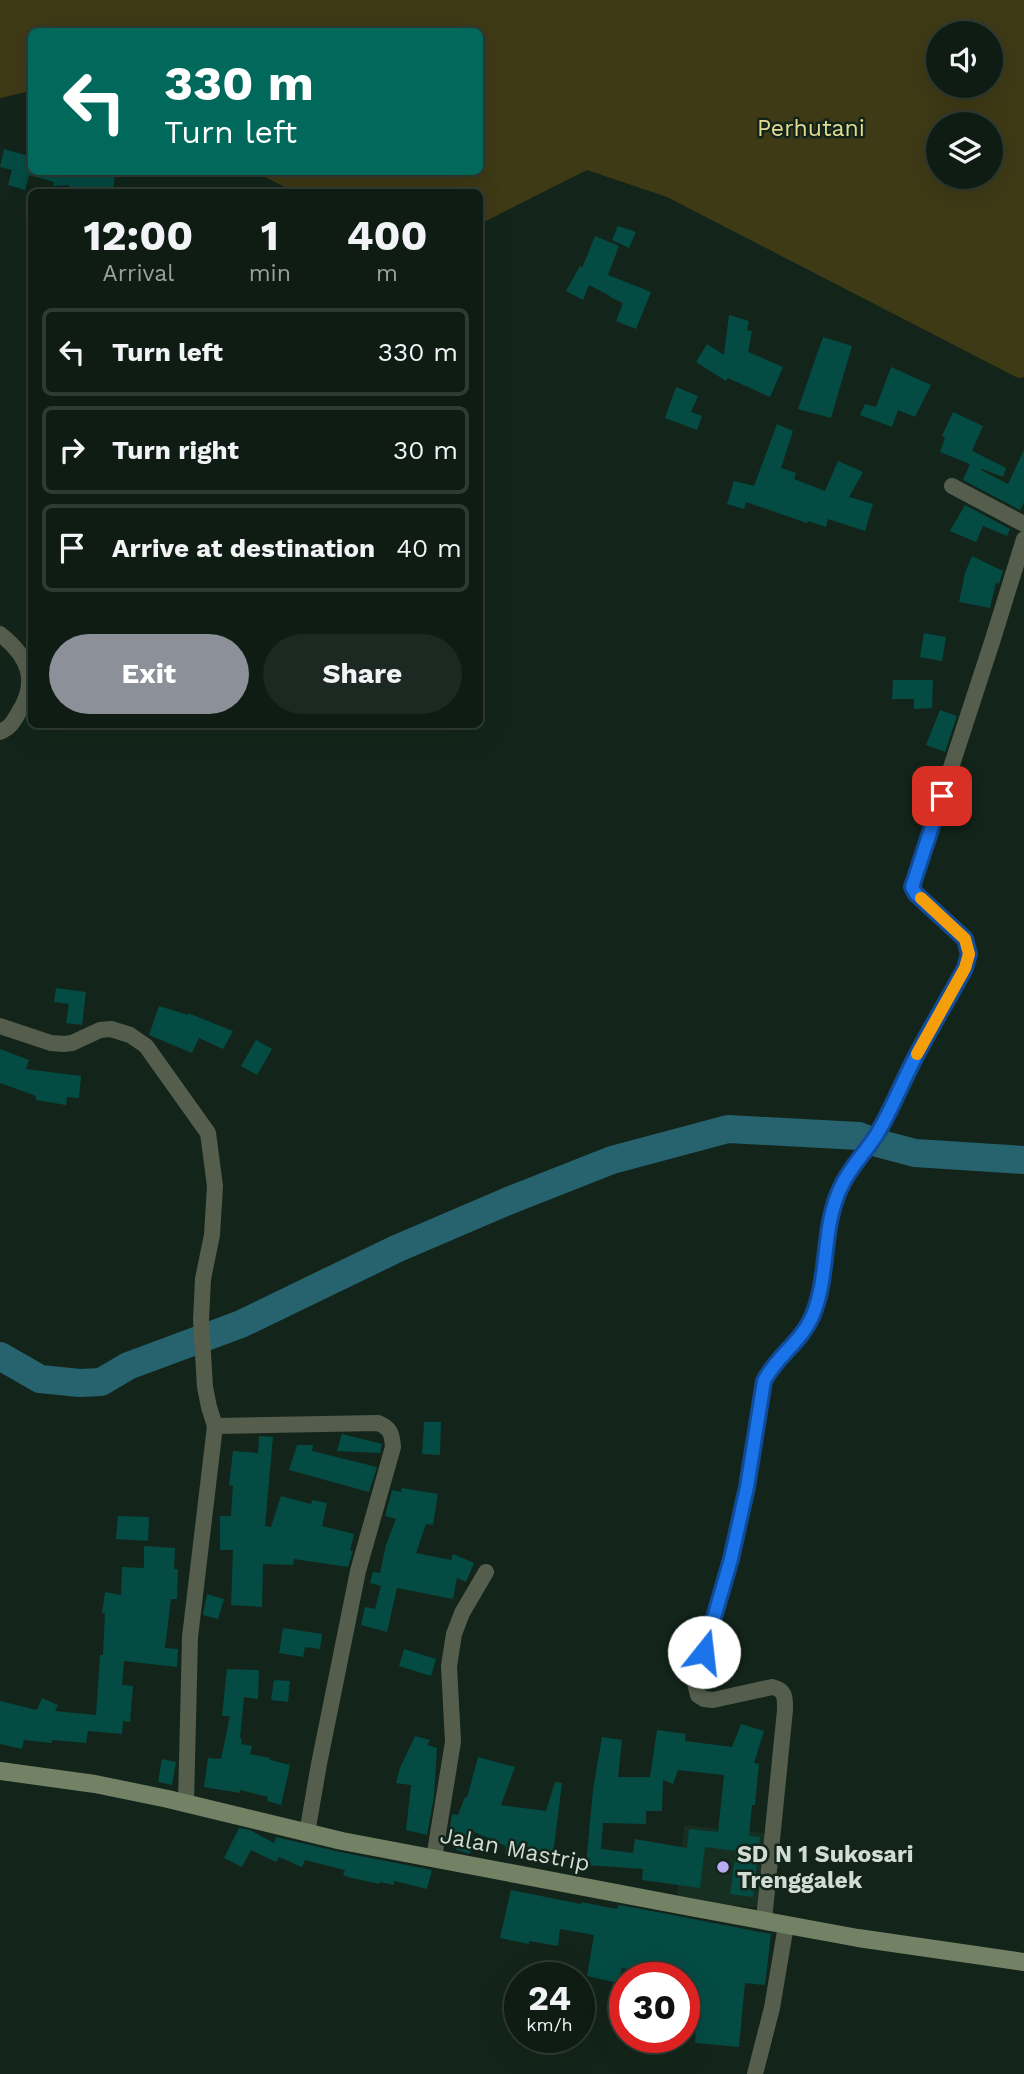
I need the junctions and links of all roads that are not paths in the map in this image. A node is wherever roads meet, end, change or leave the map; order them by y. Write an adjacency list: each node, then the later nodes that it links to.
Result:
1 (952, 486): 2 (street)
2 (1024, 524)
3 (1024, 539): 15 (street)
4 (0, 634): 5 (street)
5 (28, 671)
6 (28, 692): 7 (street)
7 (0, 732)
8 (0, 1026): 9 (street)
9 (215, 1426): 12 (street); 13 (street)
10 (486, 1572): 14 (street)
11 (0, 1771): 12 (main road, Jalan Mastrip)
12 (186, 1803): 13 (main road, Jalan Mastrip)
13 (307, 1833): 14 (main road, Jalan Mastrip)
14 (434, 1858): 15 (main road, Jalan Mastrip)
15 (764, 1920): 16 (main road, Jalan Mastrip)
16 (786, 1925): 17 (main road, Jalan Mastrip); 18 (street)
17 (1024, 1962)
18 (755, 2074)

